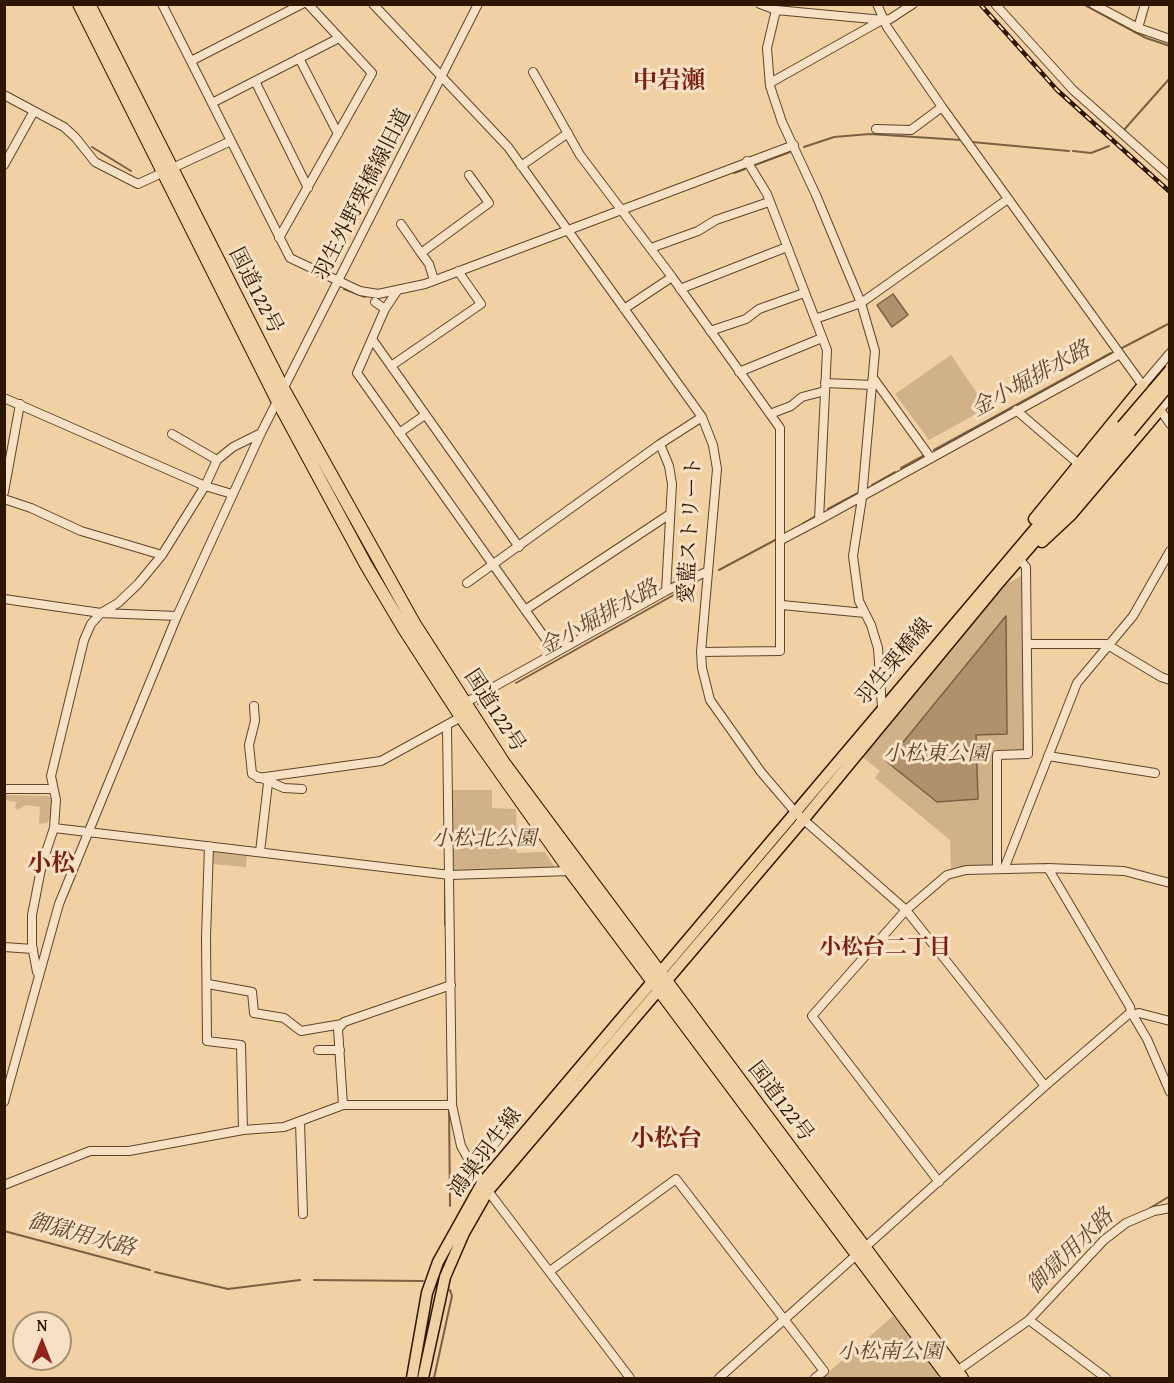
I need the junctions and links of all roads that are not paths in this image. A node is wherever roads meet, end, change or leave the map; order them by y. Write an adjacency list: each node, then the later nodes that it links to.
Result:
1 (162, 4): 19 (street)
2 (302, 4): 19 (street)
3 (308, 4): 16 (street)
4 (373, 4): 21 (street, 愛藍ストリート)
5 (478, 4): 21 (street, 羽生外野栗橋線旧道)
6 (760, 4): 13 (street)
7 (877, 4): 14 (street)
8 (913, 4): 14 (street)
9 (995, 4): 38 (street)
10 (1093, 4): 15 (street)
11 (1145, 4): 15 (street)
12 (87, 5): 36 (highway, 国道122号)
13 (776, 10): 14 (street); 23 (street)
14 (882, 20): 23 (street); 26 (street)
15 (1138, 28): 17 (street)
16 (339, 38): 18 (street); 30 (street)
17 (1170, 39)
18 (299, 58): 22 (street); 30 (street)
19 (191, 62): 25 (street)
20 (533, 72): 29 (street)
21 (443, 78): 35 (street, 愛藍ストリート); 52 (street, 羽生外野栗橋線旧道)
22 (255, 81): 25 (street); 39 (street)
23 (770, 83): 32 (street)
24 (4, 94): 27 (street)
25 (212, 103): 31 (street)
26 (942, 107): 28 (street); 40 (street)
27 (34, 111): 34 (street); 36 (street)
28 (876, 129)
29 (568, 133): 35 (street); 42 (street)
30 (338, 134): 39 (street)
31 (231, 141): 36 (street); 45 (street)
32 (794, 145): 33 (street); 57 (street)
33 (747, 161): 41 (street); 42 (street)
34 (4, 165)
35 (521, 166): 44 (street, 愛藍ストリート)
36 (168, 172): 73 (highway, 国道122号)
37 (469, 175): 48 (street)
38 (1170, 176)
39 (308, 188): 45 (street)
40 (1008, 199): 57 (street); 64 (street)
41 (769, 202): 46 (street); 47 (street)
42 (623, 209): 44 (street); 47 (street)
43 (401, 224): 48 (street)
44 (568, 229): 49 (street); 59 (street, 愛藍ストリート)
45 (279, 238): 52 (street)
46 (787, 247): 53 (street); 55 (street)
47 (651, 248): 50 (street)
48 (421, 253): 51 (street)
49 (459, 271): 51 (street); 66 (street)
50 (672, 277): 53 (street); 59 (street)
51 (434, 280): 54 (street)
52 (337, 283): 54 (street); 73 (street, 羽生外野栗橋線旧道)
53 (680, 289): 61 (street)
54 (397, 291): 58 (street)
55 (804, 292): 60 (street); 61 (street)
56 (375, 302): 58 (street)
57 (861, 303): 60 (street); 69 (street)
58 (385, 309): 63 (street)
59 (624, 309): 81 (street, 愛藍ストリート)
60 (815, 319): 62 (street)
61 (710, 331): 68 (street)
62 (822, 338): 68 (street); 72 (street)
63 (372, 339): 66 (street); 84 (street)
64 (1120, 354): 71 (street); 77 (street)
65 (1170, 354): 71 (street)
66 (391, 366): 80 (street)
67 (1170, 370): 83 (main road, 羽生栗橋線, bridge)
68 (740, 372): 79 (street)
69 (874, 382): 72 (street); 88 (street); 94 (street)
70 (1170, 384): 83 (main road, 羽生栗橋線, bridge)
71 (1143, 385): 78 (street); 106 (main road)
72 (825, 387): 79 (street); 97 (street)
73 (281, 395): 86 (street, 羽生外野栗橋線旧道); 119 (highway, 国道122号); 122 (highway, 国道122号)
74 (4, 398): 76 (street)
75 (1170, 398): 78 (street)
76 (20, 404): 91 (street); 92 (street)
77 (1016, 410): 88 (street); 90 (street)
78 (1160, 410): 82 (street); 102 (main road)
79 (770, 414): 98 (street)
80 (425, 415): 84 (street); 99 (street)
81 (702, 417): 87 (street); 104 (street, 愛藍ストリート)
82 (1170, 424)
83 (1126, 429): 106 (main road, 羽生栗橋線)
84 (399, 433): 103 (street)
85 (172, 434): 89 (street)
86 (261, 434): 89 (street); 93 (street, 羽生外野栗橋線旧道)
87 (660, 444): 96 (street); 99 (street)
88 (930, 457): 94 (street)
89 (218, 460): 91 (street)
90 (1074, 460)
91 (205, 486): 93 (street); 101 (street)
92 (4, 492)
93 (232, 494): 113 (street, 羽生外野栗橋線旧道)
94 (862, 498): 97 (street); 112 (street)
95 (4, 499): 101 (street)
96 (670, 514): 107 (street); 110 (street)
97 (819, 520): 98 (street)
98 (781, 540): 109 (street)
99 (519, 548): 103 (street)
100 (1170, 551): 115 (street)
101 (162, 555): 111 (street)
102 (1022, 561): 106 (main road); 114 (street)
103 (493, 566): 105 (street); 110 (street)
104 (708, 571): 107 (street); 117 (street, 愛藍ストリート)
105 (467, 583)
106 (993, 583): 121 (main road, 羽生栗橋線); 131 (main road, 羽生栗橋線)
107 (666, 591): 116 (street)
108 (4, 599): 111 (street)
109 (782, 605): 112 (street); 117 (street)
110 (525, 610): 116 (street)
111 (101, 613): 113 (street); 129 (street)
112 (865, 613): 121 (street)
113 (177, 616): 133 (street, 羽生外野栗橋線旧道)
114 (1027, 645): 115 (street); 137 (street)
115 (1110, 646): 118 (street); 124 (street)
116 (555, 652): 119 (street)
117 (701, 652): 131 (street, 愛藍ストリート)
118 (1170, 680)
119 (465, 703): 145 (highway, 国道122号)
120 (254, 706): 126 (street)
121 (882, 708): 131 (main road, 羽生栗橋線)
122 (461, 717): 123 (street); 138 (highway, 国道122号)
123 (447, 726): 126 (street); 139 (street)
124 (1048, 756): 125 (street); 137 (street)
125 (1155, 773)
126 (258, 778): 127 (street)
127 (268, 783): 130 (street); 135 (street)
128 (4, 789): 129 (street)
129 (52, 789): 132 (street)
130 (302, 789)
131 (800, 816): 141 (street, 愛藍ストリート); 145 (main road, 羽生栗橋線)
132 (54, 828): 133 (street); 143 (street)
133 (88, 831): 134 (street); 144 (street, 羽生外野栗橋線旧道)
134 (209, 846): 135 (street); 146 (street)
135 (260, 852): 139 (street)
136 (1048, 868): 137 (street); 140 (street); 148 (street)
137 (1000, 869): 141 (street)
138 (570, 872): 139 (street); 145 (highway, 国道122号)
139 (450, 875): 147 (street)
140 (1170, 883)
141 (906, 909): 154 (street, 愛藍ストリート); 161 (street)
142 (4, 947): 143 (street)
143 (33, 949): 144 (street)
144 (38, 975): 153 (street, 羽生外野栗橋線旧道)
145 (659, 981): 163 (main road, 鴻巣羽生線); 166 (highway, 国道122号)
146 (208, 984): 150 (street); 160 (street)
147 (451, 985): 150 (street); 158 (street)
148 (1132, 1014): 149 (street); 154 (street); 155 (street)
149 (1170, 1021)
150 (342, 1024): 152 (street)
151 (318, 1050): 152 (street)
152 (340, 1050): 157 (street)
153 (8, 1074): 156 (street, 羽生外野栗橋線旧道)
154 (1045, 1086): 161 (street)
155 (1170, 1092)
156 (4, 1102)
157 (343, 1105): 158 (street); 159 (street)
158 (452, 1105): 163 (street)
159 (300, 1122): 160 (street); 165 (street)
160 (243, 1130): 162 (street)
161 (939, 1182): 166 (street)
162 (4, 1185)
163 (485, 1187): 167 (street); 171 (main road, 鴻巣羽生線); 172 (main road, 鴻巣羽生線)
164 (1170, 1208): 169 (street)
165 (303, 1214)
166 (860, 1251): 168 (street); 170 (highway, 国道122号)
167 (550, 1271): 168 (street); 173 (street)
168 (785, 1320): 174 (street); 175 (street)
169 (1029, 1320): 170 (street); 176 (street)
170 (953, 1377)
171 (412, 1378)
172 (423, 1378)
173 (630, 1378)
174 (719, 1378)
175 (815, 1378)
176 (1106, 1378)

